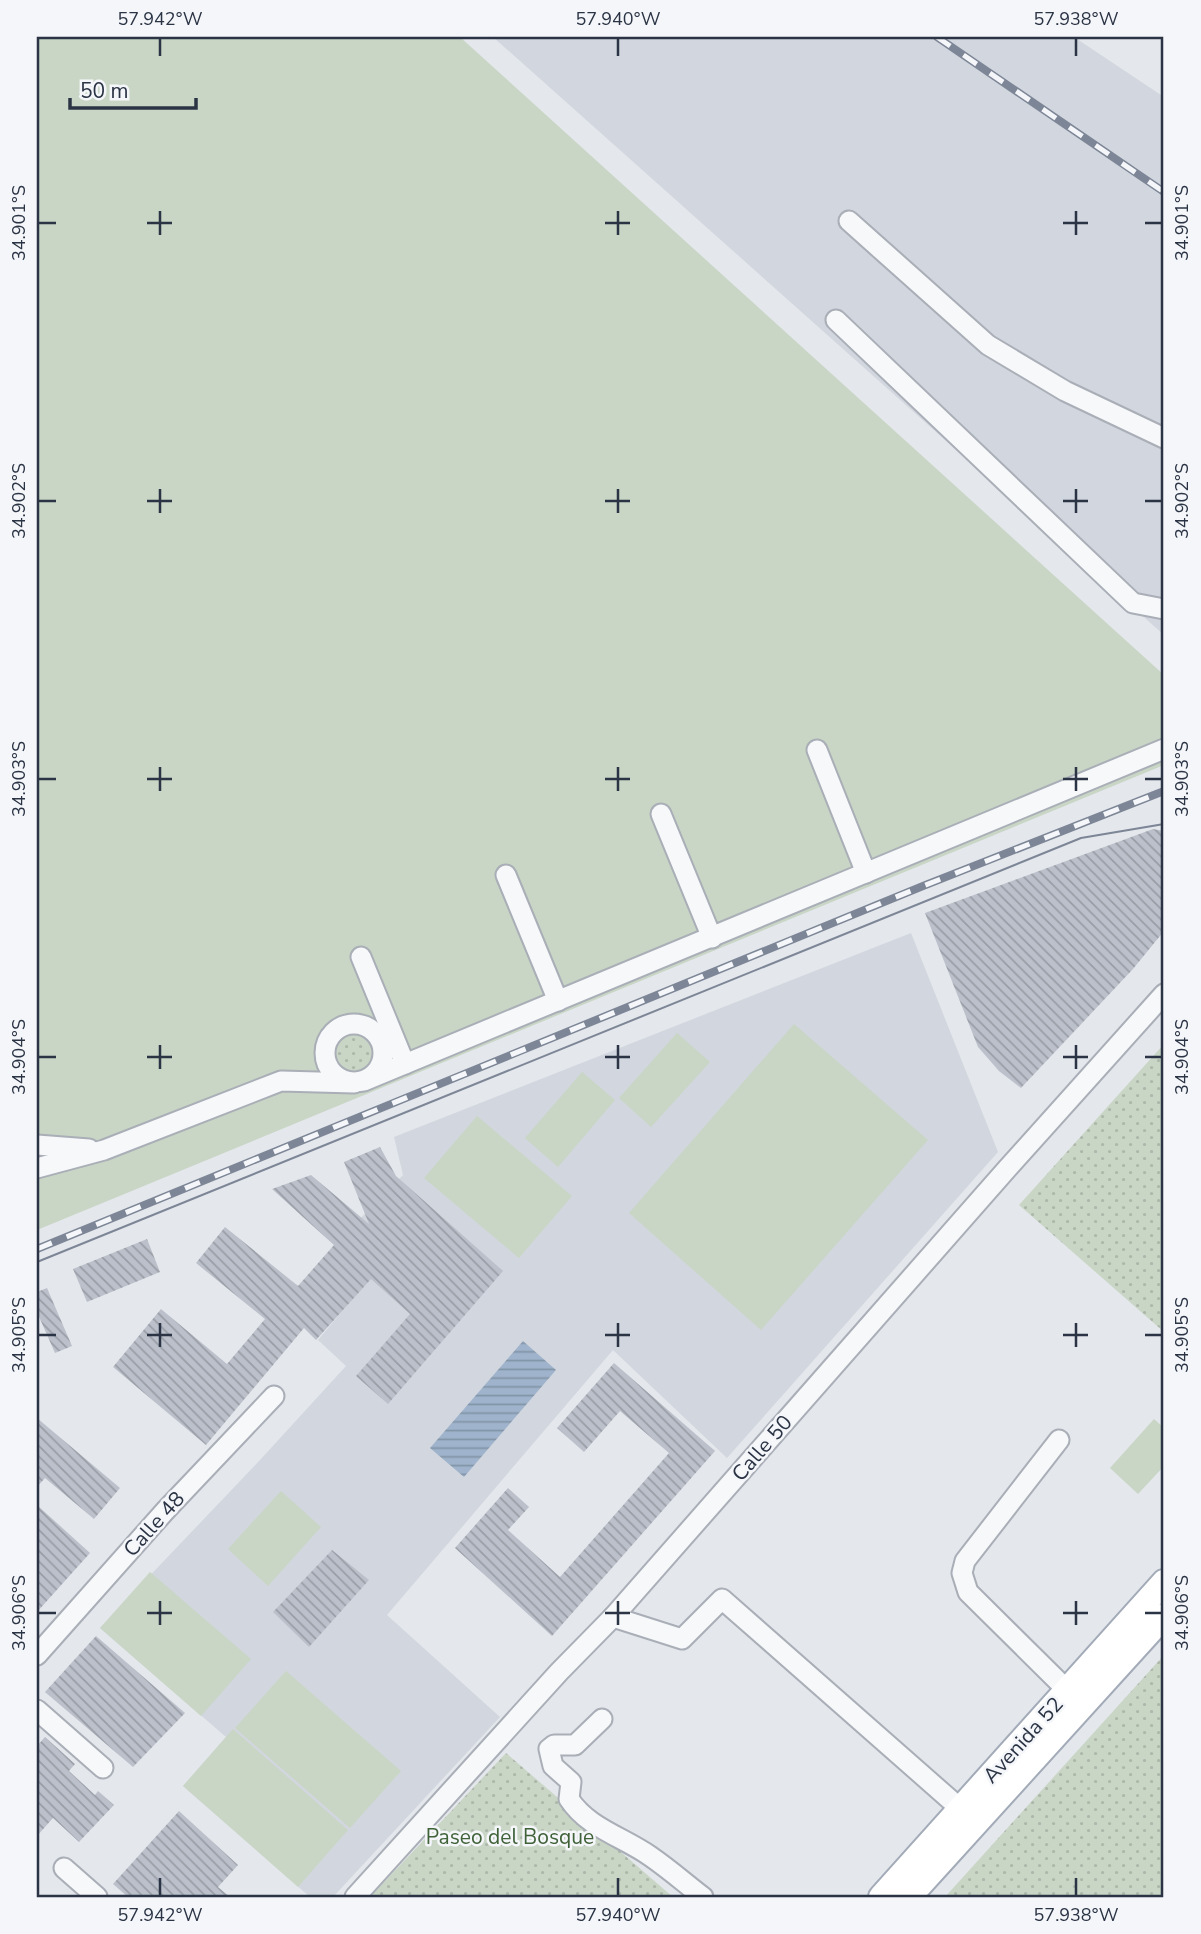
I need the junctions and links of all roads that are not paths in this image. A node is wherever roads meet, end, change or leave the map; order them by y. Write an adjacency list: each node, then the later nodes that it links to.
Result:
1 (849, 221): 3 (street)
2 (836, 320): 4 (street)
3 (1164, 438)
4 (1164, 609)
5 (1164, 749): 8 (street)
6 (817, 750): 8 (street)
7 (661, 814): 10 (street)
8 (866, 873): 10 (street)
9 (506, 875): 13 (street)
10 (712, 937): 13 (street)
11 (361, 957): 15 (street)
12 (1164, 994): 25 (street, Calle 50)
13 (558, 1002): 15 (street)
14 (324, 1049): 16 (street); 17 (street); 17 (street)
15 (405, 1064): 17 (street)
16 (314, 1082): 17 (street); 19 (street)
17 (359, 1082)
18 (37, 1145): 19 (street)
19 (104, 1150): 20 (street)
20 (37, 1168)
21 (274, 1396): 26 (street, Calle 48)
22 (1059, 1440): 27 (street)
23 (1164, 1582): 27 (main road, Avenida 52)
24 (1164, 1616): 31 (main road, Avenida 52)
25 (613, 1617): 31 (street); 34 (street, Calle 50)
26 (37, 1655)
27 (1068, 1690): 31 (main road, Avenida 52)
28 (37, 1710): 30 (street)
29 (602, 1719): 35 (street)
30 (103, 1768)
31 (968, 1816): 36 (main road, Avenida 52); 37 (main road, Avenida 52)
32 (64, 1868): 33 (street)
33 (97, 1897)
34 (355, 1897)
35 (703, 1897)
36 (881, 1897)
37 (909, 1897)

